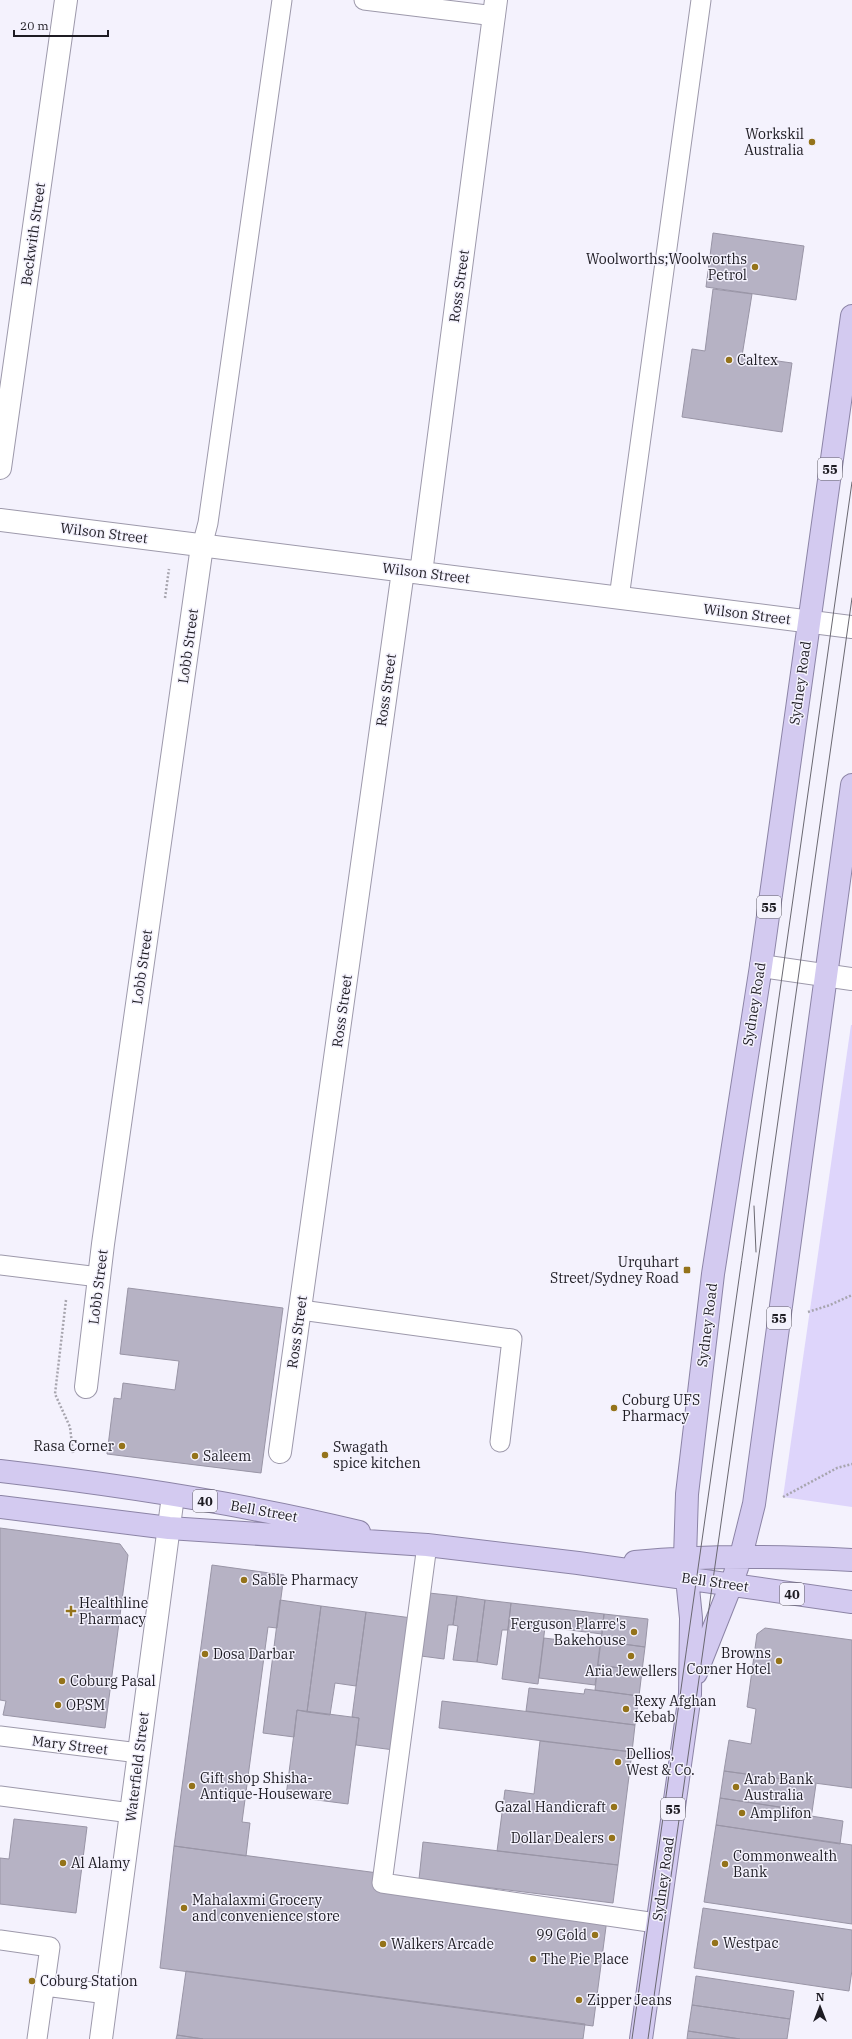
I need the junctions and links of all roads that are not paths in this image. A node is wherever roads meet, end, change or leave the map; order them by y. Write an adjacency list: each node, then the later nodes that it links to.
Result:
1 (66, 0): 7 (street, Beckwith Street)
2 (282, 0): 9 (lane)
3 (364, 0): 5 (lane)
4 (701, 0): 11 (lane)
5 (496, 8): 10 (street, Ross Street)
6 (852, 316): 12 (highway, Sydney Road / 55)
7 (0, 468)
8 (1, 524): 9 (street, Wilson Street)
9 (202, 546): 10 (street, Wilson Street); 19 (street, Lobb Street)
10 (412, 572): 11 (street, Wilson Street); 20 (street, Ross Street)
11 (619, 598): 12 (street, Wilson Street)
12 (809, 622): 13 (street, Wilson Street); 15 (highway, Sydney Road / 55)
13 (852, 627)
14 (852, 785): 16 (highway, Sydney Road / 55)
15 (761, 966): 16 (street); 31 (highway, Sydney Road / 55)
16 (826, 975): 17 (street); 29 (highway, Sydney Road / 55)
17 (852, 979)
18 (0, 1265): 19 (lane)
19 (100, 1277): 21 (street, Lobb Street)
20 (301, 1310): 22 (lane); 23 (street, Ross Street)
21 (86, 1387)
22 (500, 1442)
23 (280, 1452)
24 (0, 1471): 25 (highway, Bell Street / 40)
25 (173, 1496): 27 (street, Waterfield Street); 28 (highway, Bell Street / 40)
26 (0, 1507): 27 (highway, Bell Street / 40)
27 (169, 1528): 28 (highway, Bell Street / 40); 36 (street, Waterfield Street)
28 (417, 1545): 31 (highway, Bell Street / 40); 39 (lane)
29 (741, 1556): 30 (highway, Bell Street / 40); 31 (highway, Bell Street / 40); 32 (highway, Sydney Road / 55)
30 (852, 1560)
31 (686, 1568): 32 (highway, Bell Street / 40); 34 (highway, Sydney Road / 55)
32 (731, 1585): 33 (highway, Bell Street / 40); 34 (highway, Sydney Road / 55)
33 (852, 1602)
34 (690, 1694): 39 (highway, Sydney Road / 55)
35 (0, 1736): 36 (lane, Mary Street)
36 (139, 1753): 38 (street, Waterfield Street)
37 (0, 1796): 38 (lane)
38 (131, 1813): 42 (street, Waterfield Street)
39 (656, 1923): 45 (highway, Sydney Road / 55)
40 (0, 1940): 41 (lane)
41 (45, 1986): 42 (lane); 43 (lane)
42 (107, 1994): 44 (street, Waterfield Street)
43 (37, 2039)
44 (101, 2039)
45 (641, 2039)

